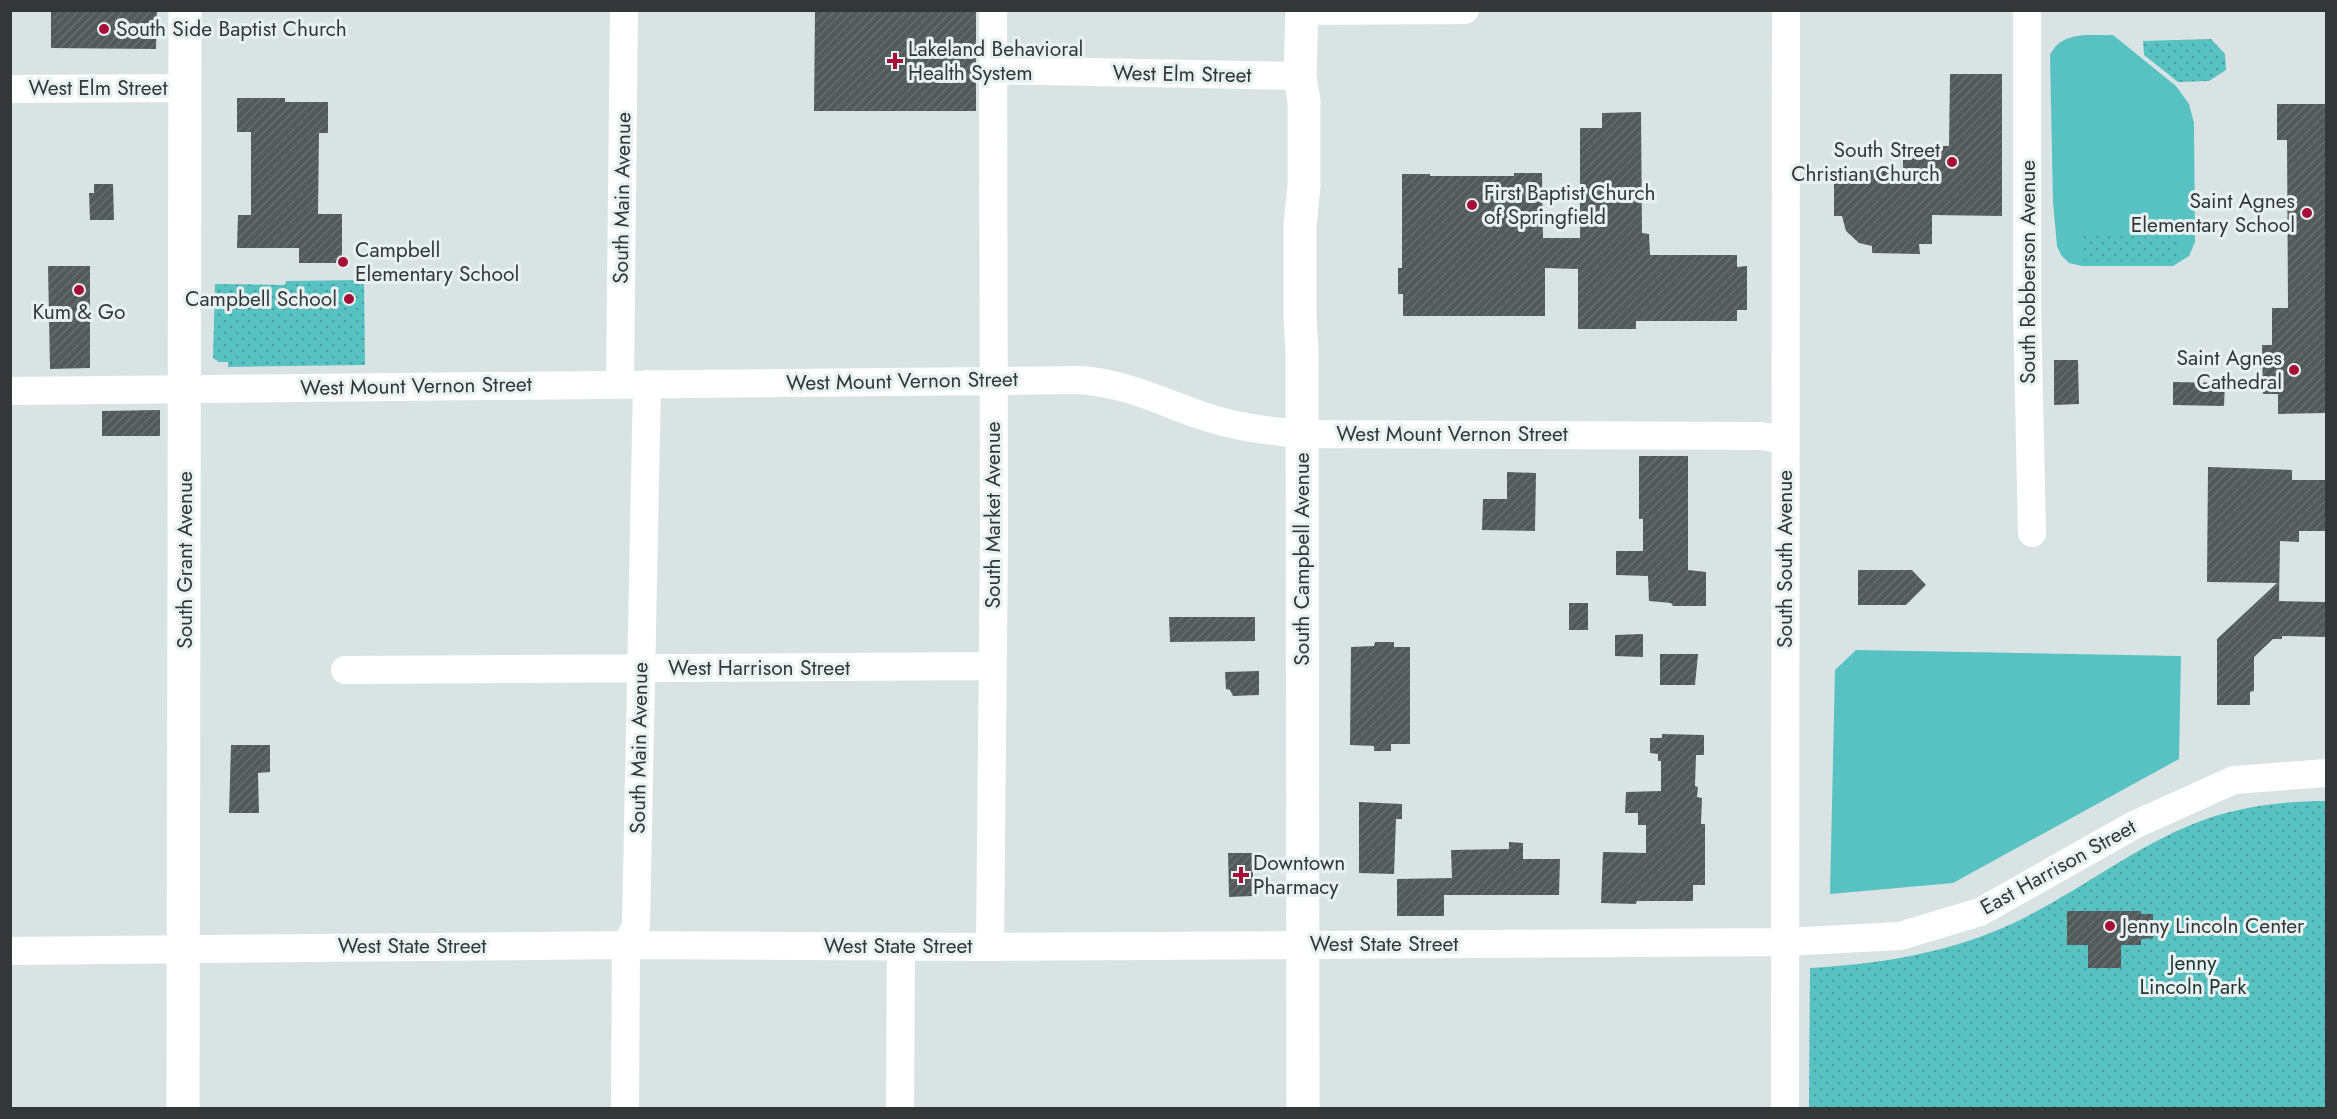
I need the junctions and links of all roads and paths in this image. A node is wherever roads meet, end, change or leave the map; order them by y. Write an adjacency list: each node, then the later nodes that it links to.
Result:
1 (186, 10): 11 (main road, South Grant Avenue)
2 (624, 10): 13 (street, South Main Avenue)
3 (993, 10): 8 (street, South Market Avenue)
4 (1465, 10): 7 (street)
5 (1786, 10): 17 (street, South South Avenue)
6 (2028, 10): 18 (street, South Robberson Avenue)
7 (1302, 11): 9 (main road, South Campbell Avenue)
8 (993, 70): 9 (street, West Elm Street); 12 (street, South Market Avenue)
9 (1300, 76): 16 (main road, South Campbell Avenue)
10 (10, 88): 11 (street, West Elm Street)
11 (185, 88): 14 (main road, South Grant Avenue)
12 (992, 380): 13 (street, West Mount Vernon Street); 16 (street, West Mount Vernon Street); 19 (street, South Market Avenue)
13 (633, 385): 14 (street, West Mount Vernon Street); 20 (street, South Main Avenue)
14 (185, 388): 15 (street, West Mount Vernon Street); 28 (main road, South Grant Avenue)
15 (10, 391)
16 (1302, 434): 17 (street, West Mount Vernon Street); 24 (main road, South Campbell Avenue)
17 (1785, 440): 23 (street, South South Avenue)
18 (2032, 533)
19 (993, 666): 20 (street, West Harrison Street); 27 (street, South Market Avenue)
20 (641, 669): 21 (street, West Harrison Street); 25 (street, South Main Avenue)
21 (345, 670)
22 (2326, 773): 23 (street, East Harrison Street)
23 (1785, 942): 24 (street, West State Street); 34 (street, South South Avenue)
24 (1304, 944): 27 (street, West State Street); 33 (main road, South Campbell Avenue)
25 (626, 945): 26 (street, West State Street); 28 (street, West State Street); 31 (street, South Main Avenue)
26 (901, 947): 27 (street, West State Street); 32 (street)
27 (990, 947)
28 (183, 948): 29 (street, West State Street); 30 (main road, South Grant Avenue)
29 (10, 951)
30 (183, 1108)
31 (625, 1108)
32 (900, 1108)
33 (1303, 1108)
34 (1785, 1108)

